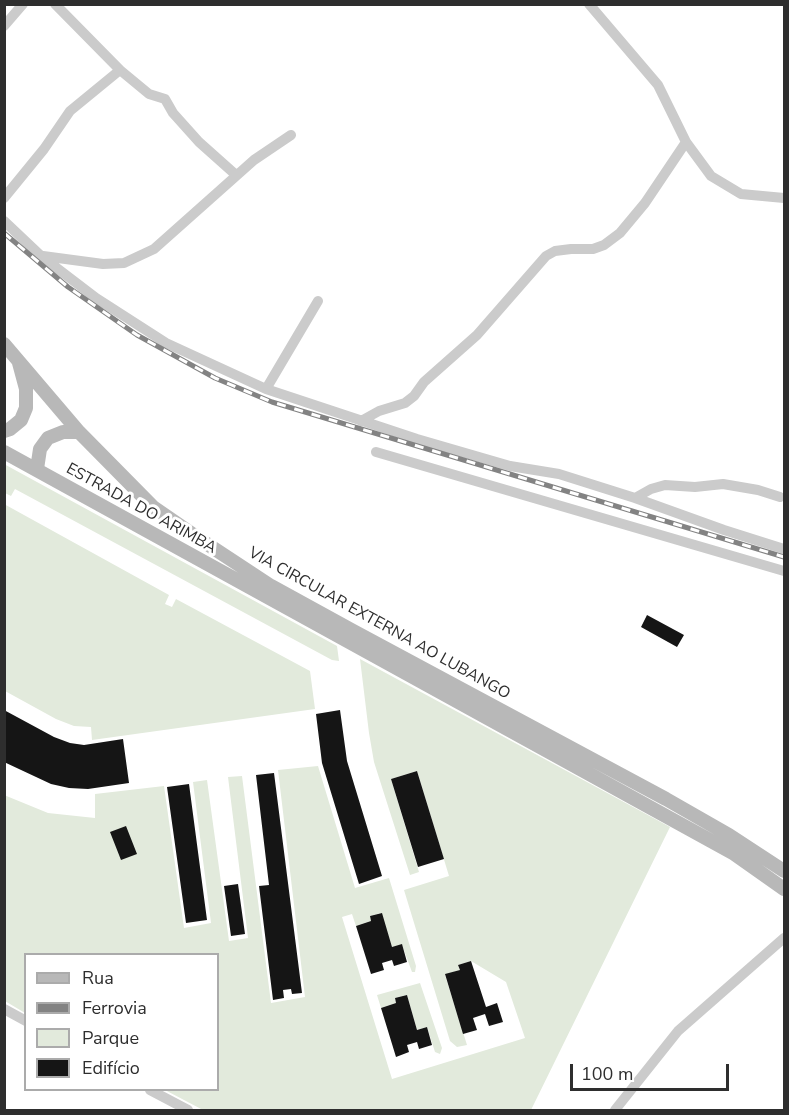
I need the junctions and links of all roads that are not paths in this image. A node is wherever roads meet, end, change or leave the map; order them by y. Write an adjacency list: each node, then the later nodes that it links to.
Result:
1 (23, 4): 4 (street)
2 (55, 4): 5 (street)
3 (589, 4): 7 (street)
4 (4, 26)
5 (120, 70): 8 (street); 9 (street)
6 (291, 135): 8 (street)
7 (686, 142): 10 (street); 17 (street)
8 (236, 175): 12 (street)
9 (4, 198)
10 (784, 198)
11 (4, 221): 12 (street)
12 (41, 256): 16 (street)
13 (318, 301): 16 (street)
14 (4, 344): 15 (main road, VIA CIRCULAR EXTERNA AO LUBANGO)
15 (18, 360): 18 (main road); 19 (main road, VIA CIRCULAR EXTERNA AO LUBANGO)
16 (266, 389): 17 (street)
17 (361, 421): 24 (street)
18 (4, 431)
19 (80, 432): 22 (main road); 28 (main road, VIA CIRCULAR EXTERNA AO LUBANGO)
20 (4, 452): 22 (main road, ESTRADA DO ARIMBA)
21 (376, 452): 26 (street)
22 (37, 469): 27 (main road, ESTRADA DO ARIMBA)
23 (780, 497): 24 (street)
24 (635, 498): 25 (street)
25 (784, 549)
26 (784, 571)
27 (262, 594): 29 (main road, VIA CIRCULAR EXTERNA AO LUBANGO)
28 (784, 871)
29 (784, 889)
30 (784, 938): 35 (street)
31 (4, 1009): 32 (street)
32 (24, 1020)
33 (154, 1091): 34 (street)
34 (188, 1110)
35 (615, 1110)

